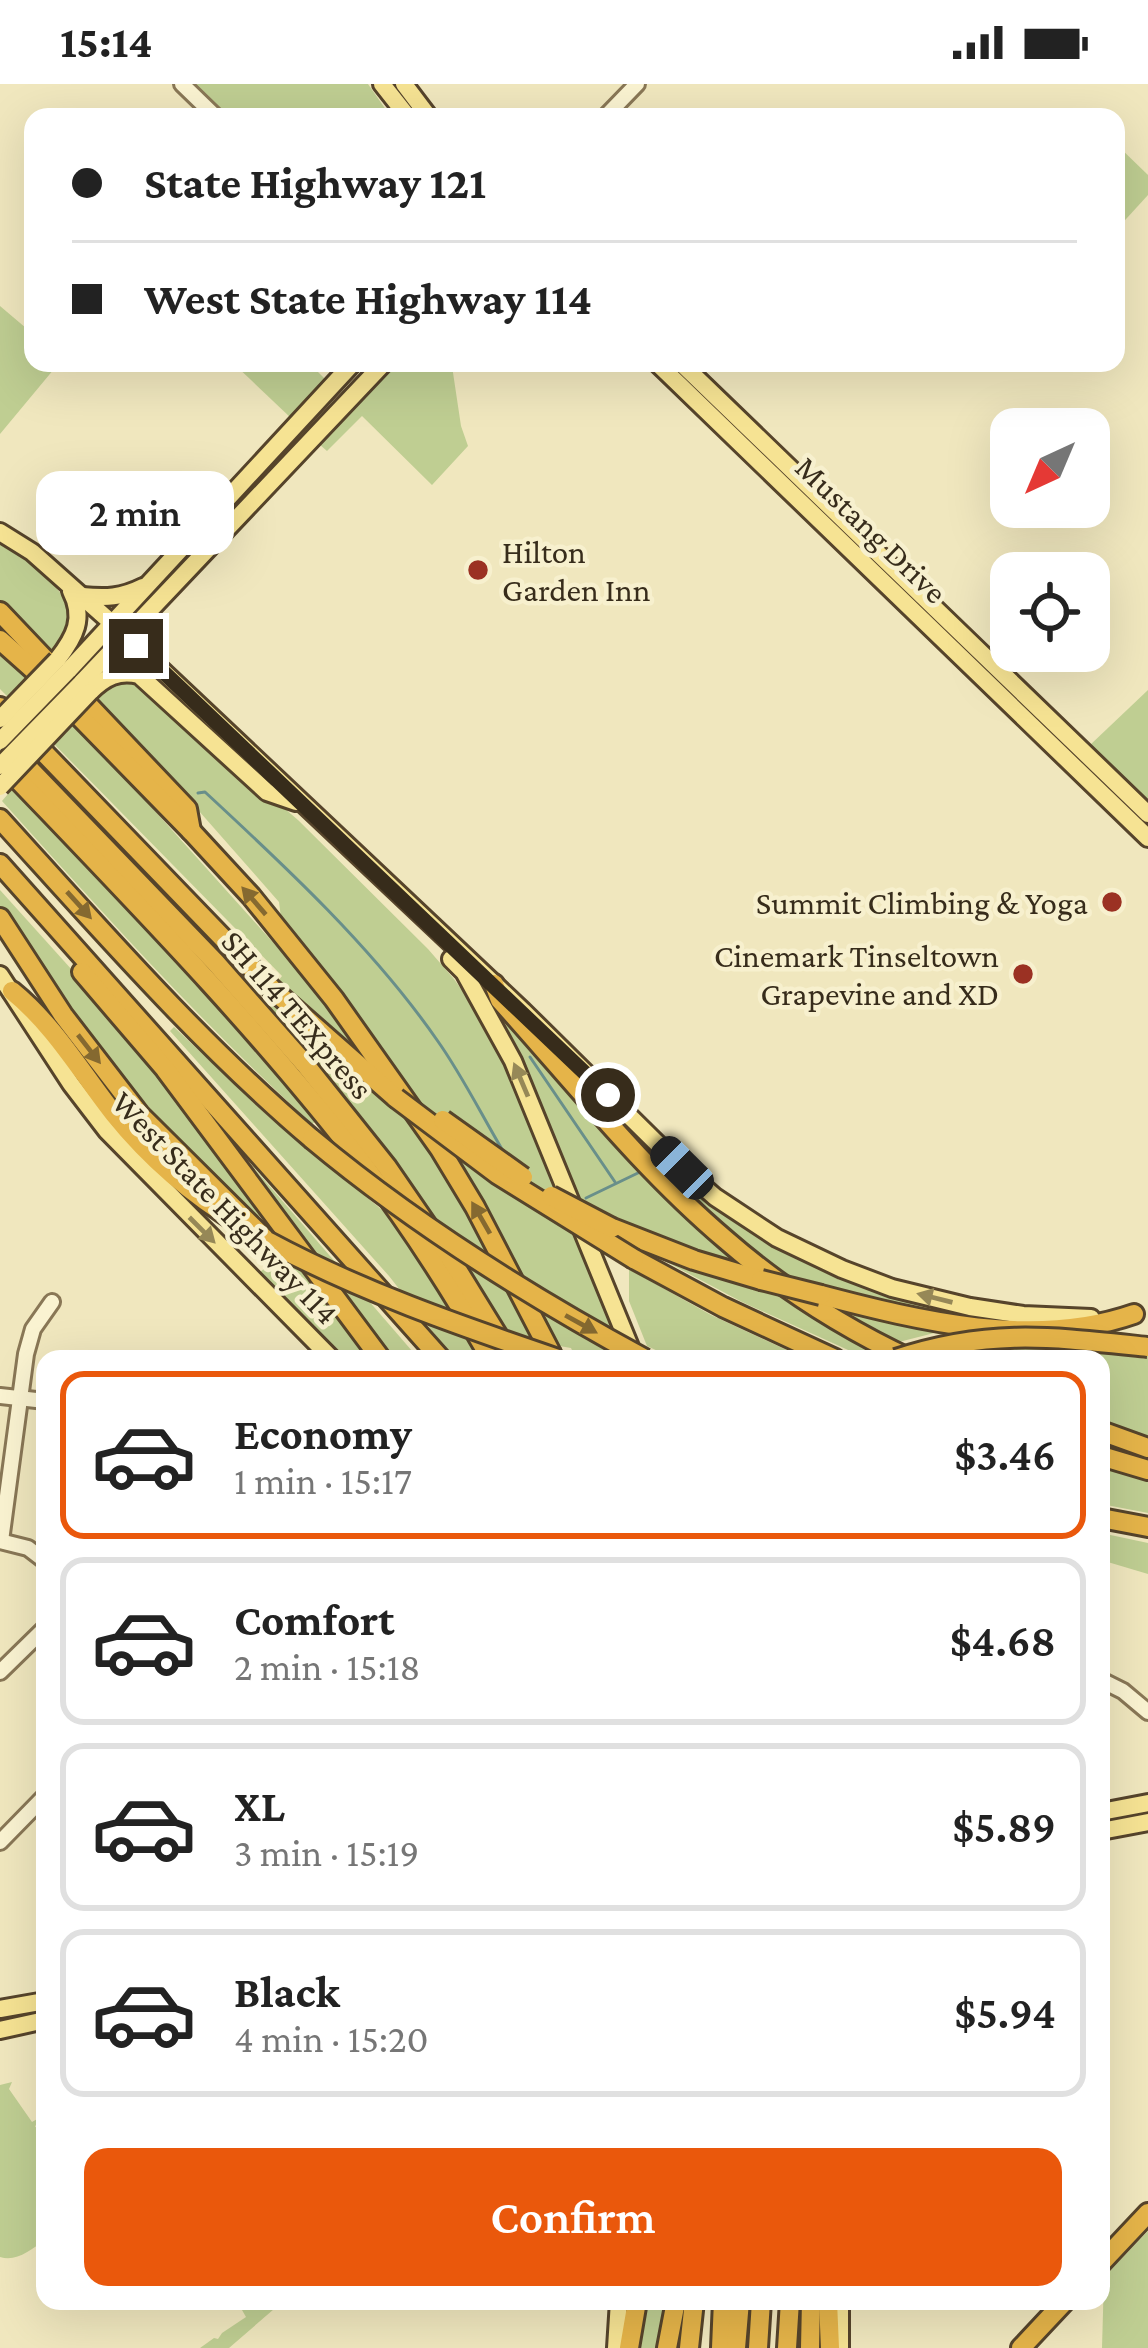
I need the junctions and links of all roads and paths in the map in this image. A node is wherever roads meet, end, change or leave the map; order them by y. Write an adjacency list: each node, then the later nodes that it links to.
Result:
1 (182, 84): 5 (street)
2 (382, 84): 6 (main road)
3 (404, 84): 7 (main road)
4 (637, 84): 8 (street)
5 (207, 108)
6 (401, 108)
7 (422, 108)
8 (614, 108)
9 (344, 372): 15 (main road)
10 (349, 372): 14 (main road)
11 (375, 372): 14 (main road)
12 (667, 372): 17 (main road, Mustang Drive)
13 (689, 372): 17 (main road, Mustang Drive)
14 (358, 390): 16 (main road)
15 (291, 428): 16 (main road); 18 (main road)
16 (307, 444): 20 (main road)
17 (776, 466): 31 (main road, Mustang Drive)
18 (217, 507): 20 (main road); 22 (main road)
19 (0, 532): 21 (main road)
20 (183, 573): 25 (main road)
21 (65, 581): 23 (main road); 27 (main road)
22 (149, 584): 23 (main road); 25 (main road)
23 (82, 596): 25 (main road)
24 (0, 612): 37 (highway)
25 (119, 630): 27 (main road); 34 (main road)
26 (0, 640): 37 (highway)
27 (74, 676): 29 (main road, bridge); 30 (main road, bridge); 32 (main road, bridge); 33 (main road, bridge); 34 (main road)
28 (0, 707): 45 (highway)
29 (0, 719)
30 (0, 741): 56 (highway, SH 114 TEXpress)
31 (1078, 758): 35 (main road, Mustang Drive); 38 (main road, Mustang Drive)
32 (0, 763): 55 (highway, SH 114 TEXpress)
33 (0, 787)
34 (303, 804): 41 (main road)
35 (1148, 814)
36 (0, 819): 59 (highway, one-way to 59, bridge)
37 (190, 831): 58 (highway, one-way to 37)
38 (1148, 838)
39 (0, 864): 40 (highway)
40 (25, 890): 49 (highway); 52 (highway)
41 (395, 891): 44 (main road); 60 (main road, one-way to 41)
42 (0, 918): 46 (highway, one-way to 46)
43 (6, 983): 46 (highway); 51 (main road, West State Highway 114, one-way to 51)
44 (494, 984): 48 (main road, one-way to 44); 62 (highway)
45 (396, 1098): 48 (highway, bridge); 61 (highway, bridge)
46 (268, 1240): 57 (highway, bridge)
47 (52, 1301): 65 (street)
48 (1141, 1314)
49 (408, 1320): 53 (highway); 54 (highway)
50 (1148, 1347): 63 (highway, bridge)
51 (323, 1350)
52 (374, 1350)
53 (420, 1350)
54 (433, 1350)
55 (486, 1350)
56 (506, 1350)
57 (531, 1350)
58 (551, 1350)
59 (628, 1350)
60 (631, 1350)
61 (815, 1350)
62 (893, 1350)
63 (930, 1350)
64 (0, 1396): 65 (street)
65 (20, 1396): 66 (street); 73 (street)
66 (36, 1399)
67 (1110, 1435): 68 (highway)
68 (1148, 1448)
69 (1110, 1459): 70 (highway)
70 (1148, 1470)
71 (1110, 1520): 72 (highway)
72 (1148, 1527)
73 (0, 1541): 74 (street)
74 (36, 1554)
75 (36, 1637): 76 (street)
76 (0, 1672)
77 (1110, 1684): 78 (street)
78 (1148, 1712)
79 (1148, 1803): 81 (main road)
80 (36, 1805): 84 (street)
81 (1110, 1810)
82 (1146, 1821): 83 (main road)
83 (1110, 1829)
84 (0, 1842)
85 (36, 2003): 86 (main road)
86 (0, 2009)
87 (36, 2022): 88 (main road)
88 (0, 2030)
89 (1148, 2212): 90 (highway)
90 (1110, 2253)
91 (619, 2310): 103 (main road)
92 (635, 2310): 104 (highway)
93 (674, 2310): 105 (highway)
94 (693, 2310): 106 (highway)
95 (723, 2310): 107 (highway)
96 (739, 2310): 108 (highway)
97 (760, 2310): 109 (highway)
98 (789, 2310): 110 (highway)
99 (811, 2310): 111 (highway)
100 (828, 2310): 112 (highway)
101 (840, 2310): 113 (main road)
102 (1057, 2310): 114 (highway)
103 (616, 2348)
104 (629, 2348)
105 (667, 2348)
106 (689, 2348)
107 (721, 2348)
108 (736, 2348)
109 (758, 2348)
110 (787, 2348)
111 (810, 2348)
112 (830, 2348)
113 (840, 2348)
114 (1021, 2348)

